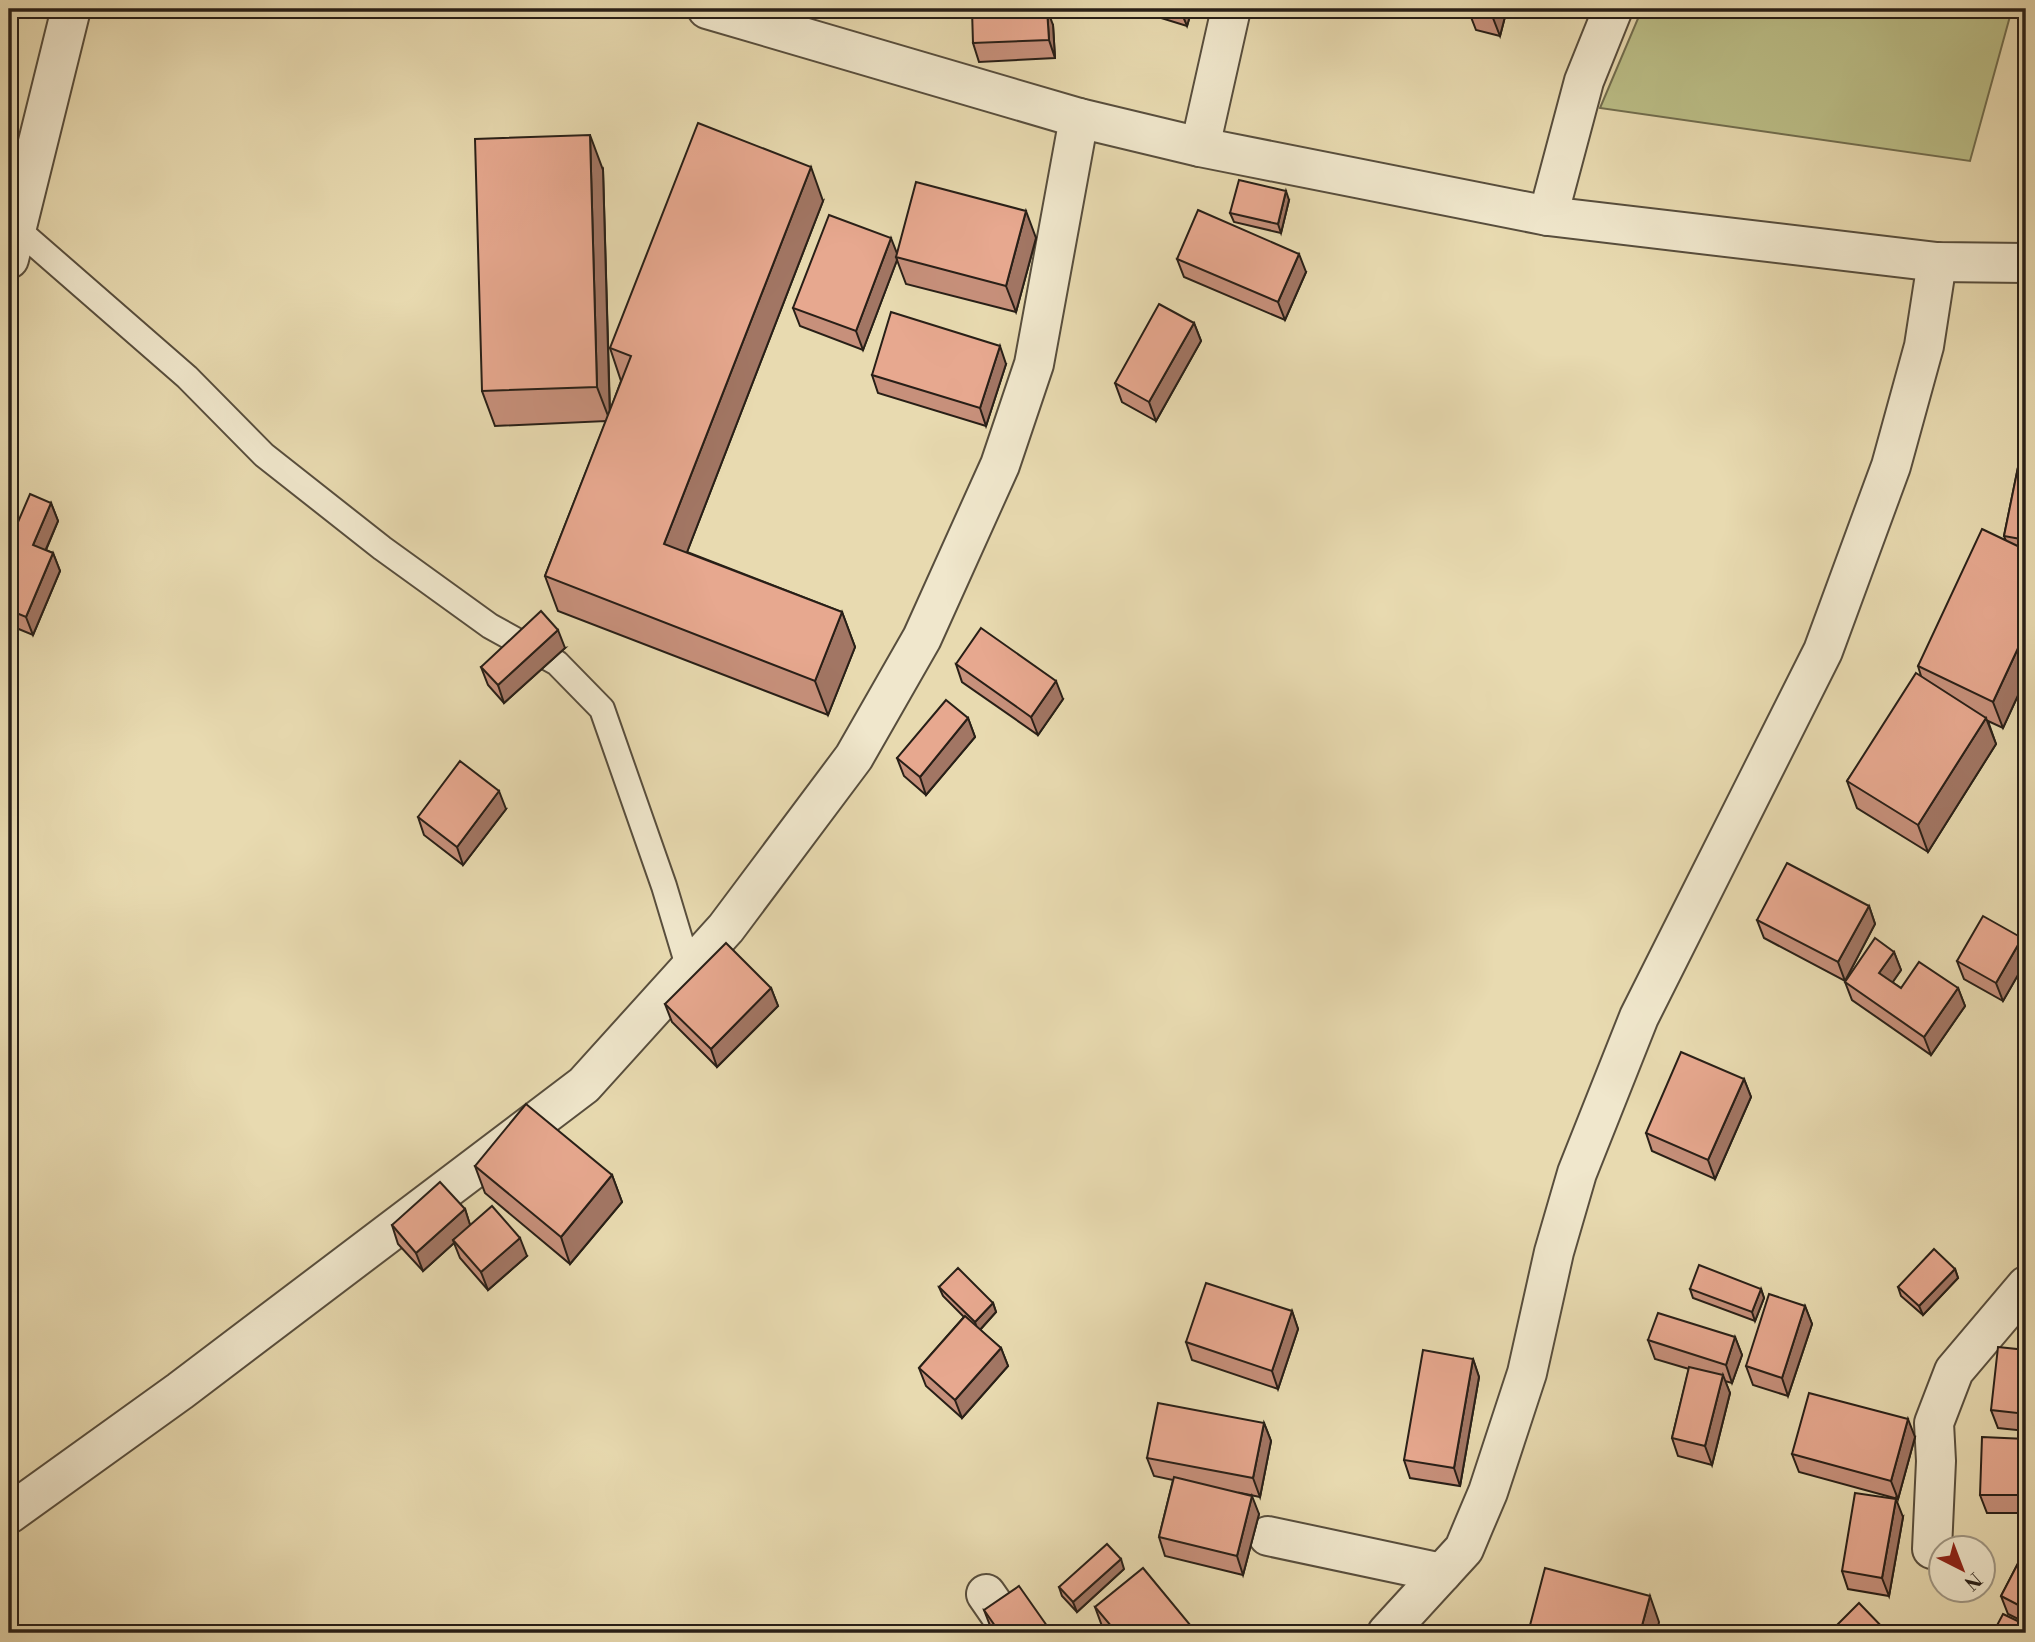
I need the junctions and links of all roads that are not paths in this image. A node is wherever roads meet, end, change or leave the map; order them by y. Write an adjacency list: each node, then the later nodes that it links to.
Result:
1 (71, 9): 8 (street)
2 (707, 9): 5 (street)
3 (1231, 9): 6 (street)
4 (1613, 9): 7 (street)
5 (1079, 118): 6 (street); 11 (street)
6 (1200, 147): 7 (street)
7 (1548, 216): 9 (street)
8 (13, 243): 11 (lane)
9 (1937, 262): 10 (street); 16 (street)
10 (2026, 263)
11 (688, 970): 13 (street)
12 (2026, 1286): 14 (street)
13 (9, 1514)
14 (1934, 1534)
15 (1268, 1536): 16 (street)
16 (1442, 1573): 19 (street)
17 (986, 1594): 18 (street)
18 (1013, 1633)
19 (1387, 1633)

